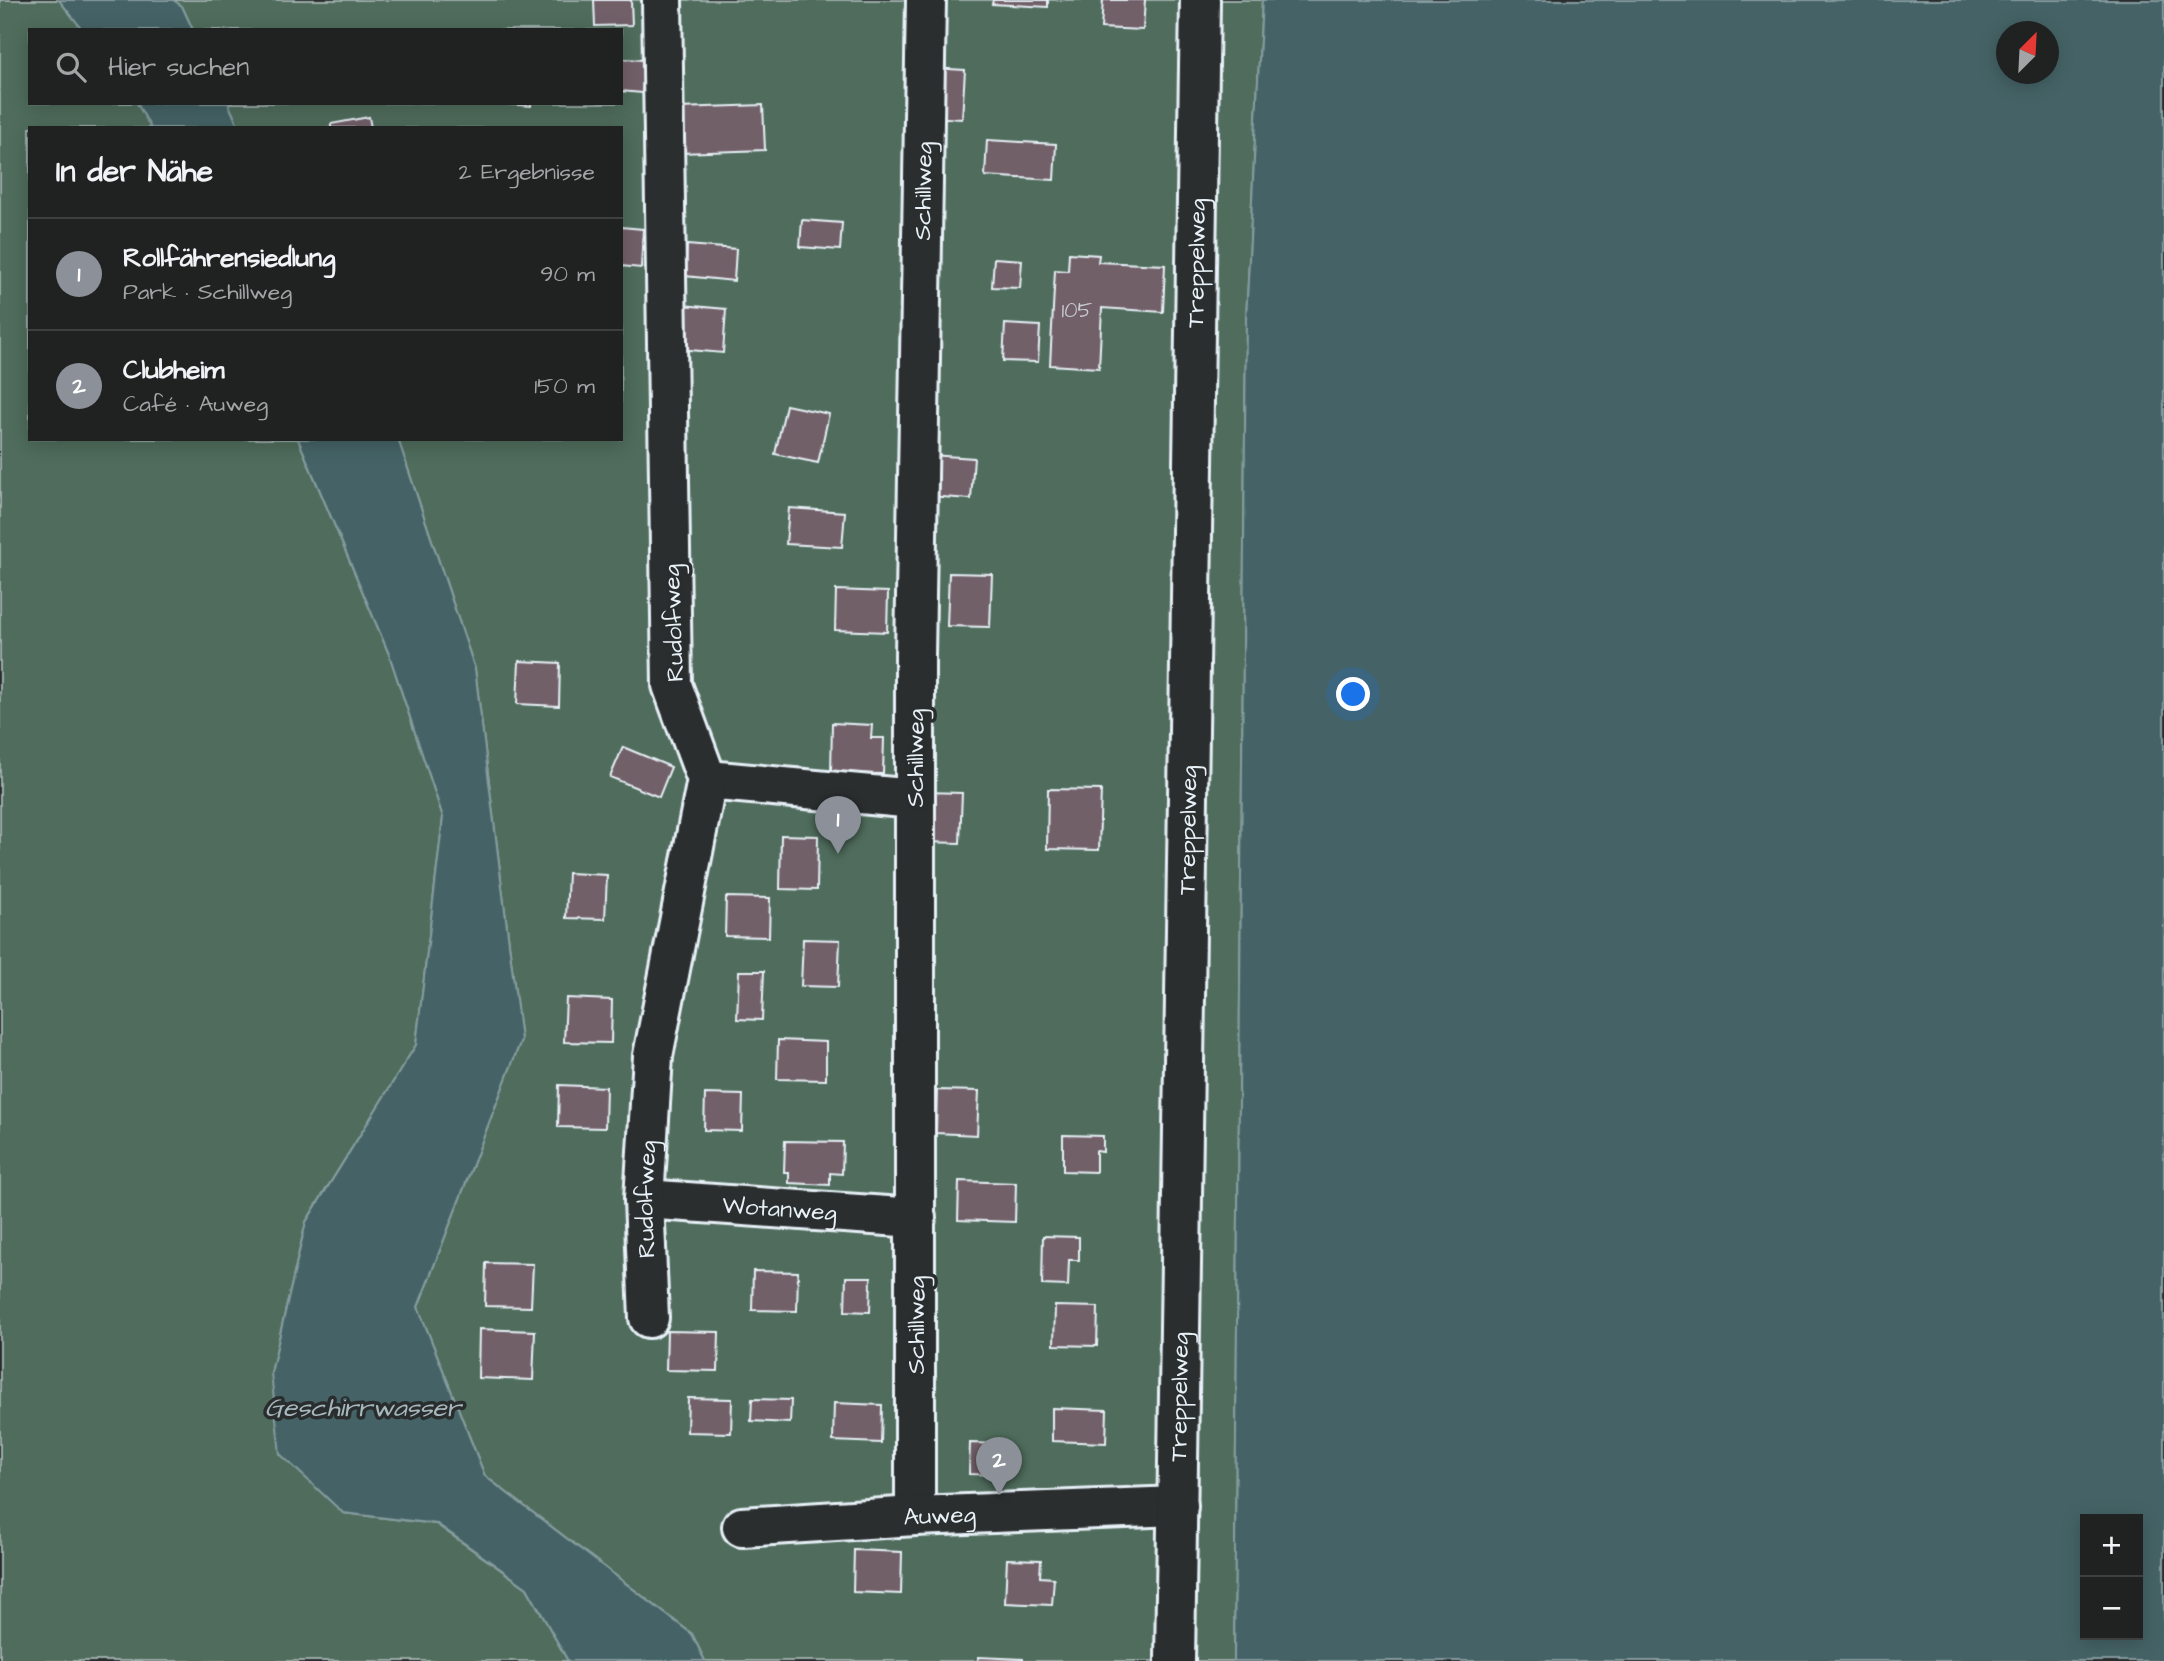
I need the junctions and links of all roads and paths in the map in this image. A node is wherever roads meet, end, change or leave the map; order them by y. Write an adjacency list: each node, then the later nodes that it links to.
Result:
1 (662, 0): 4 (street, Rudolfweg)
2 (926, 0): 5 (street, Schillweg)
3 (1200, 0): 9 (street, Treppelweg)
4 (707, 780): 5 (street); 6 (street, Rudolfweg)
5 (915, 799): 7 (street, Schillweg)
6 (644, 1199): 7 (street, Wotanweg); 8 (street, Rudolfweg)
7 (916, 1219): 10 (street, Schillweg)
8 (649, 1318)
9 (1178, 1506): 10 (street, Auweg); 12 (street, Treppelweg)
10 (915, 1516): 11 (street, Auweg)
11 (742, 1527)
12 (1175, 1661)

